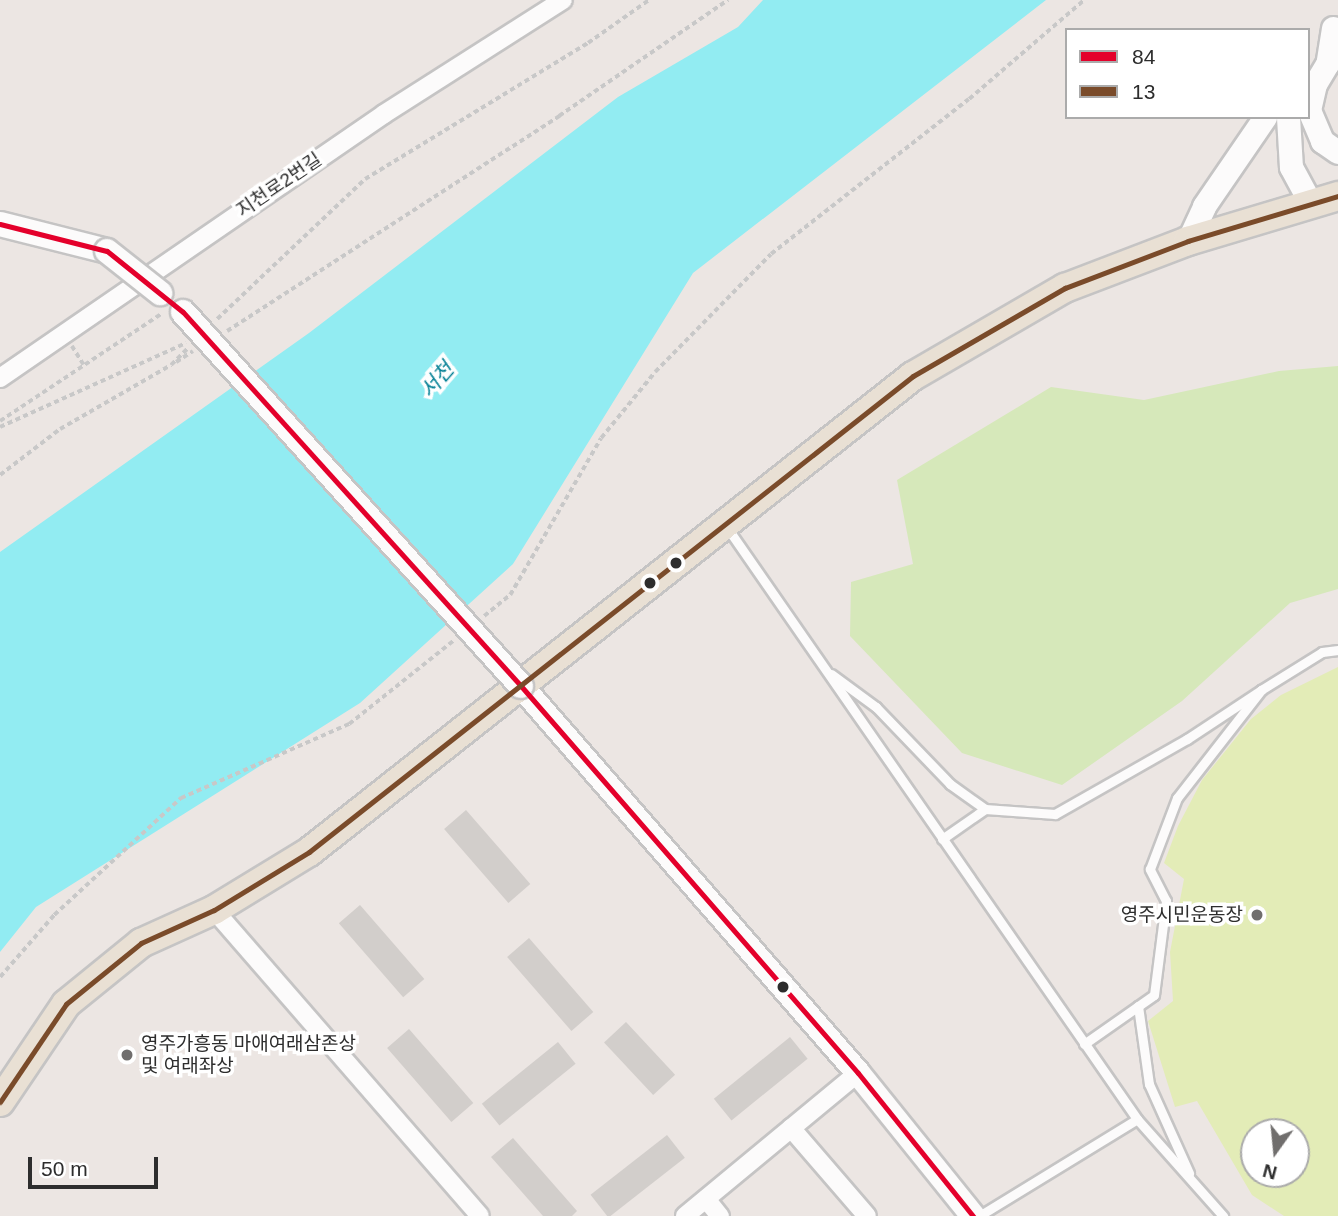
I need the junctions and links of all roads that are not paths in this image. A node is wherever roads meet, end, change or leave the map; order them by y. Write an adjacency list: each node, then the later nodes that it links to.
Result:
1 (563, 0): 13 (street, 지천로2번길)
2 (1335, 24): 3 (street); 4 (street)
3 (1310, 62)
4 (1310, 106)
5 (1310, 112): 8 (street)
6 (1264, 119): 12 (street)
7 (1288, 119): 10 (street)
8 (1338, 152)
9 (1338, 196): 10 (main road)
10 (1311, 204): 12 (main road)
11 (0, 224): 17 (main road, bridge)
12 (1188, 241): 14 (main road)
13 (0, 378)
14 (725, 525): 16 (lane); 17 (main road)
15 (1338, 650): 18 (lane)
16 (825, 669): 19 (lane); 20 (lane)
17 (521, 686): 21 (main road); 24 (main road)
18 (1261, 690): 19 (lane); 22 (lane)
19 (985, 809): 20 (lane)
20 (942, 839): 23 (lane)
21 (214, 910): 25 (main road); 30 (street)
22 (1139, 1006): 23 (lane); 28 (lane)
23 (1084, 1044): 26 (lane)
24 (858, 1073): 27 (street); 34 (main road)
25 (0, 1102)
26 (1137, 1119): 28 (lane); 34 (lane)
27 (791, 1128): 29 (street); 33 (street)
28 (1193, 1183): 35 (lane)
29 (706, 1199): 31 (street); 32 (street)
30 (480, 1216)
31 (685, 1216)
32 (720, 1216)
33 (867, 1216)
34 (976, 1216)
35 (1223, 1216)

